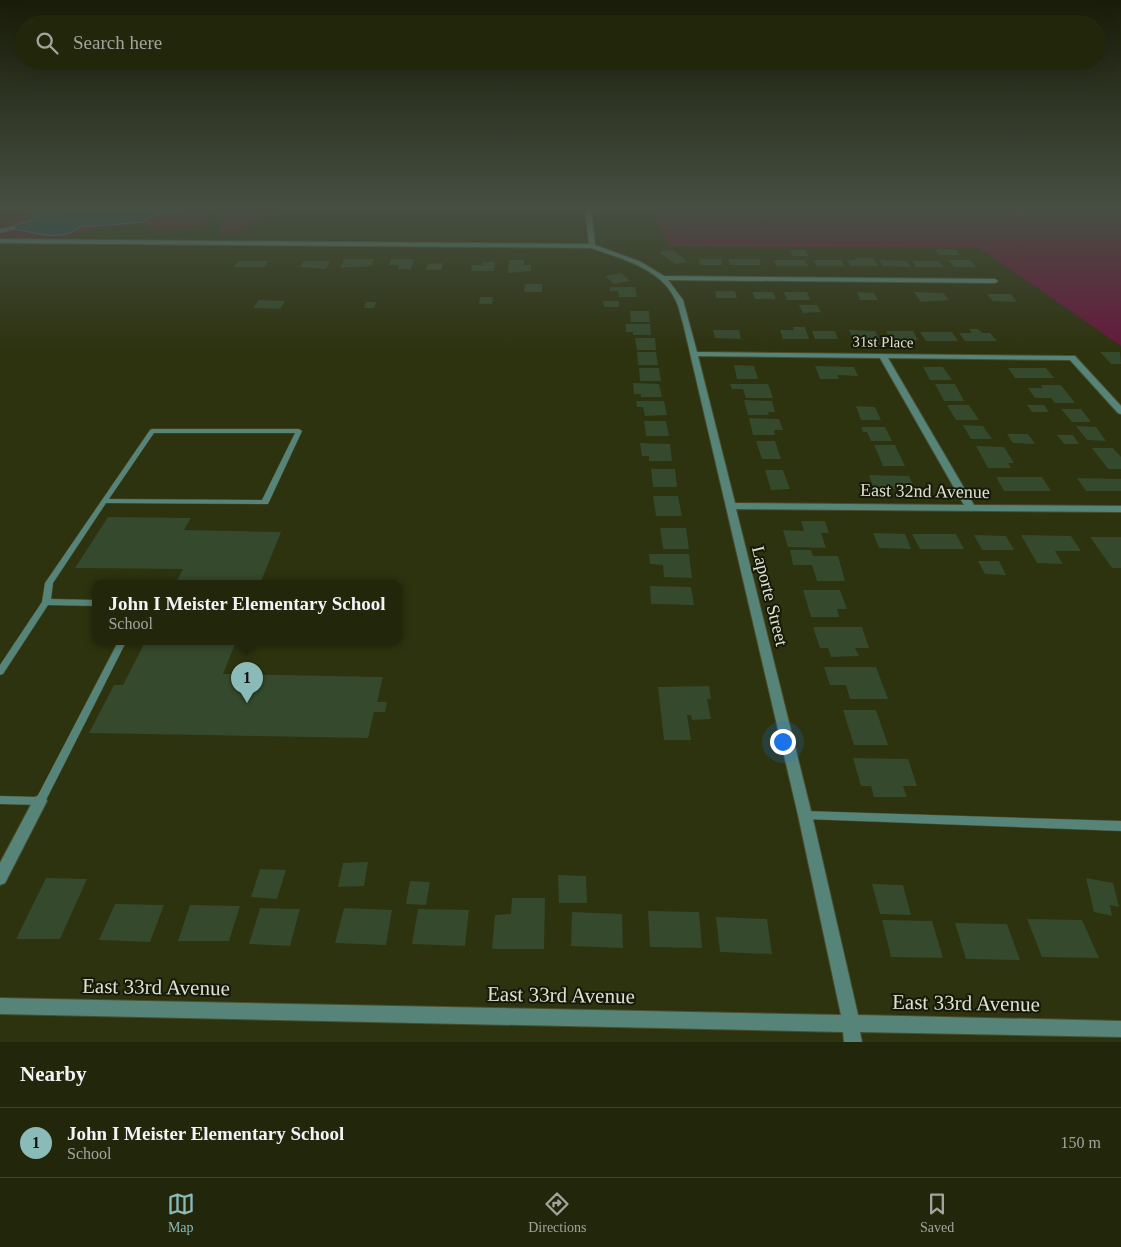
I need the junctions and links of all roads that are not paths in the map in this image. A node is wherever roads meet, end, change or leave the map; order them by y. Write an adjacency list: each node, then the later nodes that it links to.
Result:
1 (617, 255): 2 (street, Laporte Street)
2 (662, 278): 3 (street); 4 (street, Laporte Street)
3 (995, 281)
4 (694, 354): 5 (street, 31st Place); 8 (street, Laporte Street)
5 (884, 356): 6 (street, 31st Place); 9 (street)
6 (1121, 411)
7 (104, 501): 7 (lane); 11 (lane)
8 (730, 506): 9 (street, East 32nd Avenue); 17 (street, Laporte Street)
9 (971, 508): 10 (street, East 32nd Avenue)
10 (1121, 509)
11 (46, 602): 12 (lane); 14 (lane)
12 (92, 602)
13 (120, 645): 16 (lane)
14 (0, 672)
15 (0, 800): 16 (lane)
16 (40, 801): 19 (street)
17 (805, 815): 18 (lane); 21 (street, Laporte Street)
18 (1121, 826)
19 (0, 878)
20 (0, 1006): 21 (street, East 33rd Avenue)
21 (851, 1023): 22 (street, East 33rd Avenue); 23 (street, Laporte Street)
22 (1121, 1030)
23 (853, 1042)

